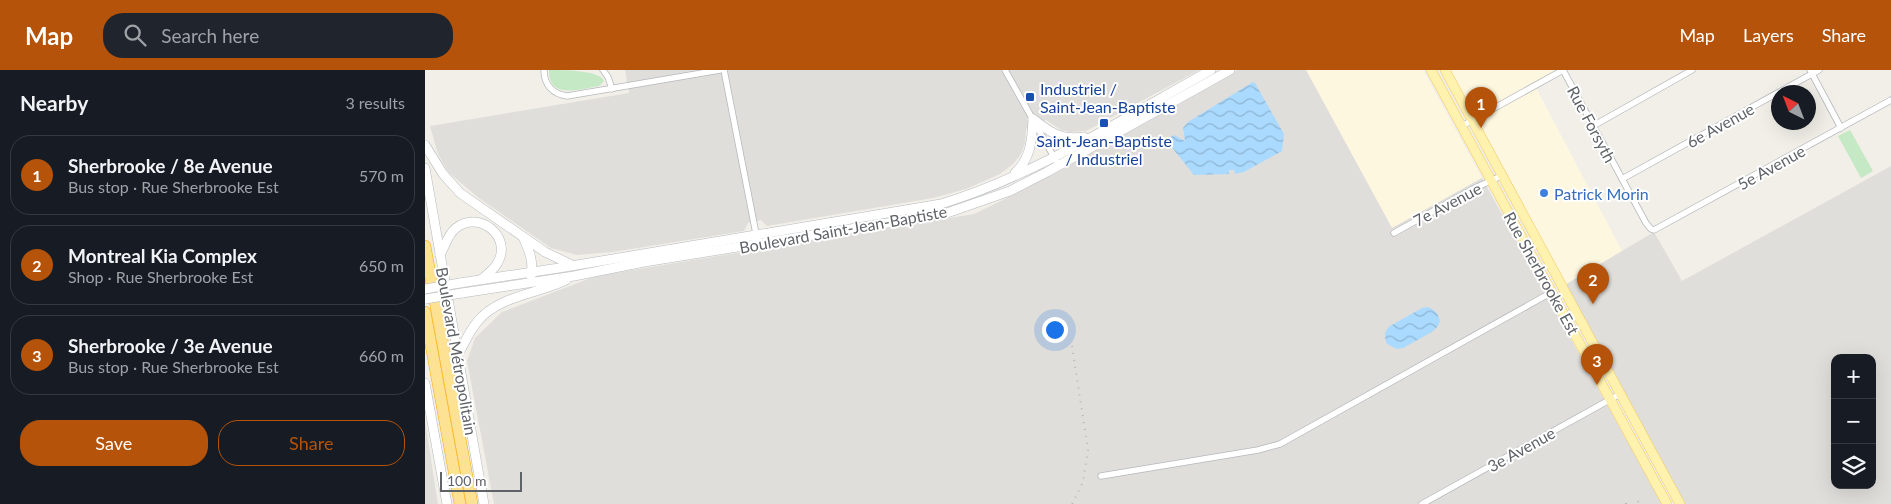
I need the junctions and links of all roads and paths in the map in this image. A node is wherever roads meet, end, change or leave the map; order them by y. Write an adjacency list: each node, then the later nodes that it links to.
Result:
1 (544, 70): 14 (street)
2 (603, 70): 14 (street)
3 (720, 70): 14 (street)
4 (724, 70): 38 (street)
5 (1005, 70): 17 (street)
6 (1211, 70): 15 (main road, Boulevard Saint-Jean-Baptiste)
7 (1231, 70): 15 (main road, Boulevard Saint-Jean-Baptiste)
8 (1431, 70): 19 (main road, Rue Sherbrooke Est)
9 (1445, 70): 18 (main road, Rue Sherbrooke Est)
10 (1563, 70): 18 (street); 20 (street, Rue Forsyth)
11 (1692, 70): 20 (street)
12 (1819, 70): 13 (street, 6e Avenue)
13 (1811, 72): 21 (street); 28 (street, 6e Avenue)
14 (612, 89)
15 (1169, 98): 22 (main road, Boulevard Saint-Jean-Baptiste); 25 (main road, Boulevard Saint-Jean-Baptiste)
16 (1891, 100): 21 (street, 5e Avenue)
17 (1033, 118): 22 (main road); 24 (street); 29 (main road)
18 (1472, 121): 19 (street); 27 (main road, Rue Sherbrooke Est)
19 (1462, 126): 30 (main road, Rue Sherbrooke Est)
20 (1593, 126): 28 (street, Rue Forsyth)
21 (1841, 128): 34 (street, 5e Avenue)
22 (1099, 132): 24 (main road, Boulevard Saint-Jean-Baptiste)
23 (425, 145): 37 (main road)
24 (1054, 156): 25 (street); 29 (main road, Boulevard Saint-Jean-Baptiste)
25 (1059, 166): 38 (main road, Boulevard Saint-Jean-Baptiste)
26 (425, 168): 40 (main road, Boulevard Métropolitain)
27 (1501, 176): 30 (street, 7e Avenue); 31 (main road, Rue Sherbrooke Est)
28 (1622, 179): 34 (street, Rue Forsyth)
29 (1006, 180): 38 (main road, Boulevard Saint-Jean-Baptiste)
30 (1492, 181): 32 (main road, Rue Sherbrooke Est); 35 (street, 7e Avenue)
31 (1518, 206): 32 (main road); 33 (main road, Rue Sherbrooke Est)
32 (1509, 212): 36 (main road, Rue Sherbrooke Est)
33 (1531, 229): 36 (main road); 45 (main road, Rue Sherbrooke Est)
34 (1651, 229)
35 (1393, 233)
36 (1521, 234): 47 (main road, Rue Sherbrooke Est)
37 (523, 237): 41 (main road); 43 (main road)
38 (758, 240): 41 (main road, Boulevard Saint-Jean-Baptiste); 42 (main road, Boulevard Saint-Jean-Baptiste)
39 (425, 246): 57 (highway)
40 (440, 255): 44 (main road); 50 (main road, Boulevard Métropolitain)
41 (572, 265): 43 (main road, Boulevard Saint-Jean-Baptiste)
42 (574, 276): 43 (main road, Boulevard Saint-Jean-Baptiste); 50 (main road)
43 (531, 277): 44 (main road, Boulevard Saint-Jean-Baptiste); 48 (main road, Boulevard Saint-Jean-Baptiste, bridge)
44 (482, 279): 46 (main road, Boulevard Saint-Jean-Baptiste, bridge)
45 (1563, 286): 47 (main road); 52 (main road, Rue Sherbrooke Est)
46 (425, 289)
47 (1552, 292): 53 (main road, Rue Sherbrooke Est); 54 (street)
48 (425, 299)
49 (425, 312): 56 (highway)
50 (457, 354): 58 (main road, Boulevard Métropolitain)
51 (425, 383): 55 (main road)
52 (1620, 394): 53 (street, 3e Avenue); 61 (main road, Rue Sherbrooke Est)
53 (1611, 398): 59 (street, 3e Avenue); 60 (main road, Rue Sherbrooke Est)
54 (1101, 476)
55 (447, 504)
56 (459, 504)
57 (471, 504)
58 (484, 504)
59 (1422, 504)
60 (1667, 504)
61 (1680, 504)

